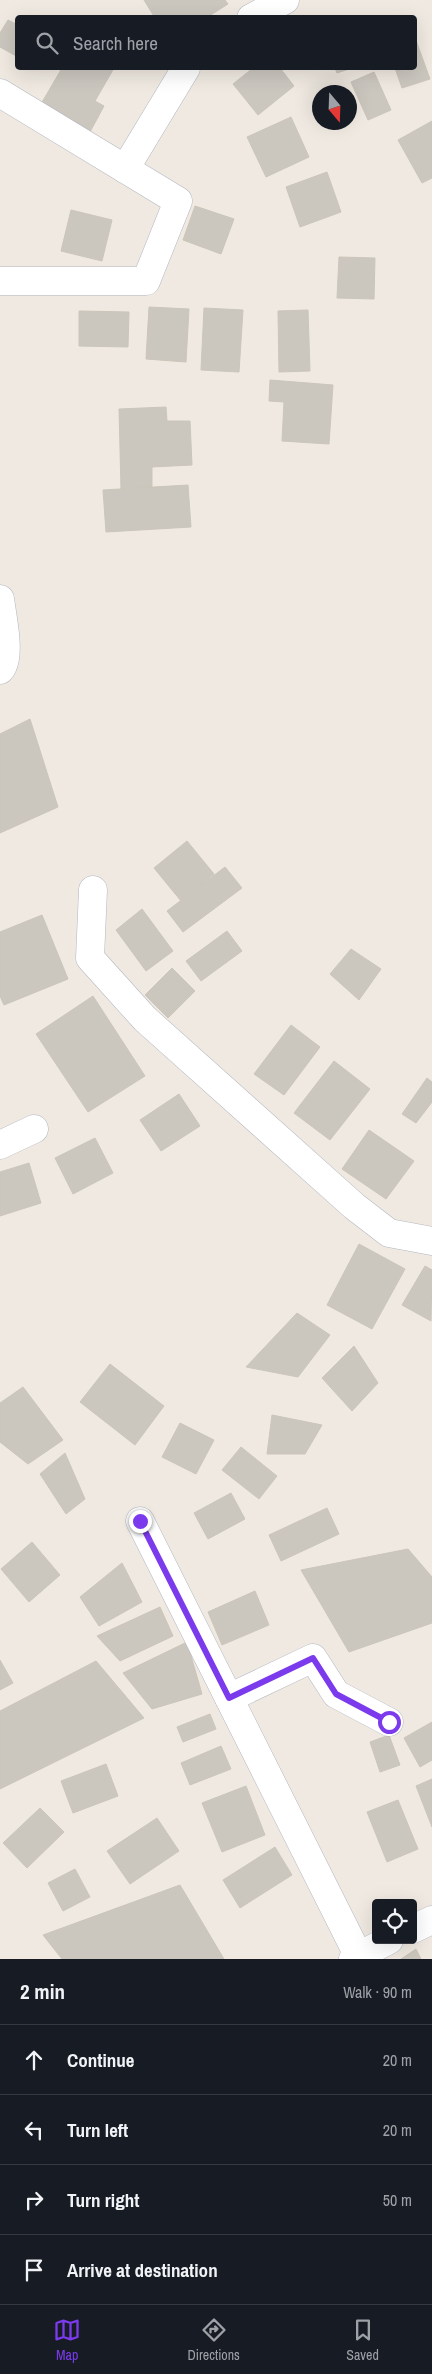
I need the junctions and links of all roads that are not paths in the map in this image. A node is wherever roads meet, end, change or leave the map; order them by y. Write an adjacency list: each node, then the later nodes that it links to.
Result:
1 (277, 2): 2 (street)
2 (256, 15)
3 (185, 70): 5 (street)
4 (0, 93): 5 (street)
5 (125, 168): 6 (street)
6 (0, 281)
7 (0, 599): 8 (street)
8 (0, 670)
9 (93, 890): 12 (street)
10 (34, 1129): 11 (street)
11 (0, 1145)
12 (432, 1241)
13 (140, 1521): 14 (street)
14 (229, 1698): 15 (street); 19 (street)
15 (389, 1722)
16 (432, 1920): 17 (street)
17 (417, 1927)
18 (381, 1944): 19 (street)
19 (356, 1957)

